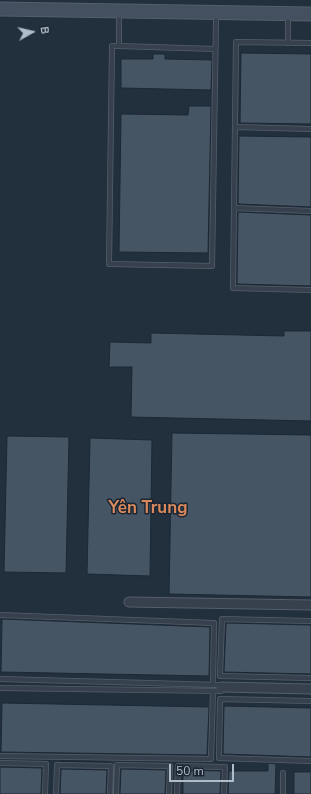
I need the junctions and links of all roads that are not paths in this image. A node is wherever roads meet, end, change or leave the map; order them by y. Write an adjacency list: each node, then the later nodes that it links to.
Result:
1 (0, 9): 2 (street)
2 (311, 14)
3 (0, 17): 4 (street)
4 (119, 19): 5 (street); 10 (lane)
5 (216, 20): 6 (street); 11 (lane)
6 (288, 21): 7 (street); 9 (lane)
7 (311, 22)
8 (311, 43): 9 (lane)
9 (288, 44): 12 (lane)
10 (119, 46): 11 (lane); 11 (lane)
11 (215, 49)
12 (235, 127): 13 (lane); 14 (lane)
13 (311, 129)
14 (234, 208): 15 (lane); 16 (lane)
15 (311, 211)
16 (311, 290)
17 (129, 602): 18 (street)
18 (311, 605)
19 (0, 615): 24 (lane)
20 (311, 621): 21 (lane)
21 (311, 678)
22 (0, 679): 24 (lane)
23 (0, 688): 24 (lane)
24 (216, 688): 25 (street); 27 (lane)
25 (311, 689)
26 (311, 702): 28 (lane)
27 (0, 756)
28 (311, 761)
29 (0, 763): 31 (lane)
30 (283, 773): 38 (lane)
31 (45, 794)
32 (56, 794): 33 (lane)
33 (110, 794)
34 (116, 794): 35 (lane)
35 (170, 794)
36 (177, 794): 37 (lane)
37 (224, 794)
38 (283, 794)

